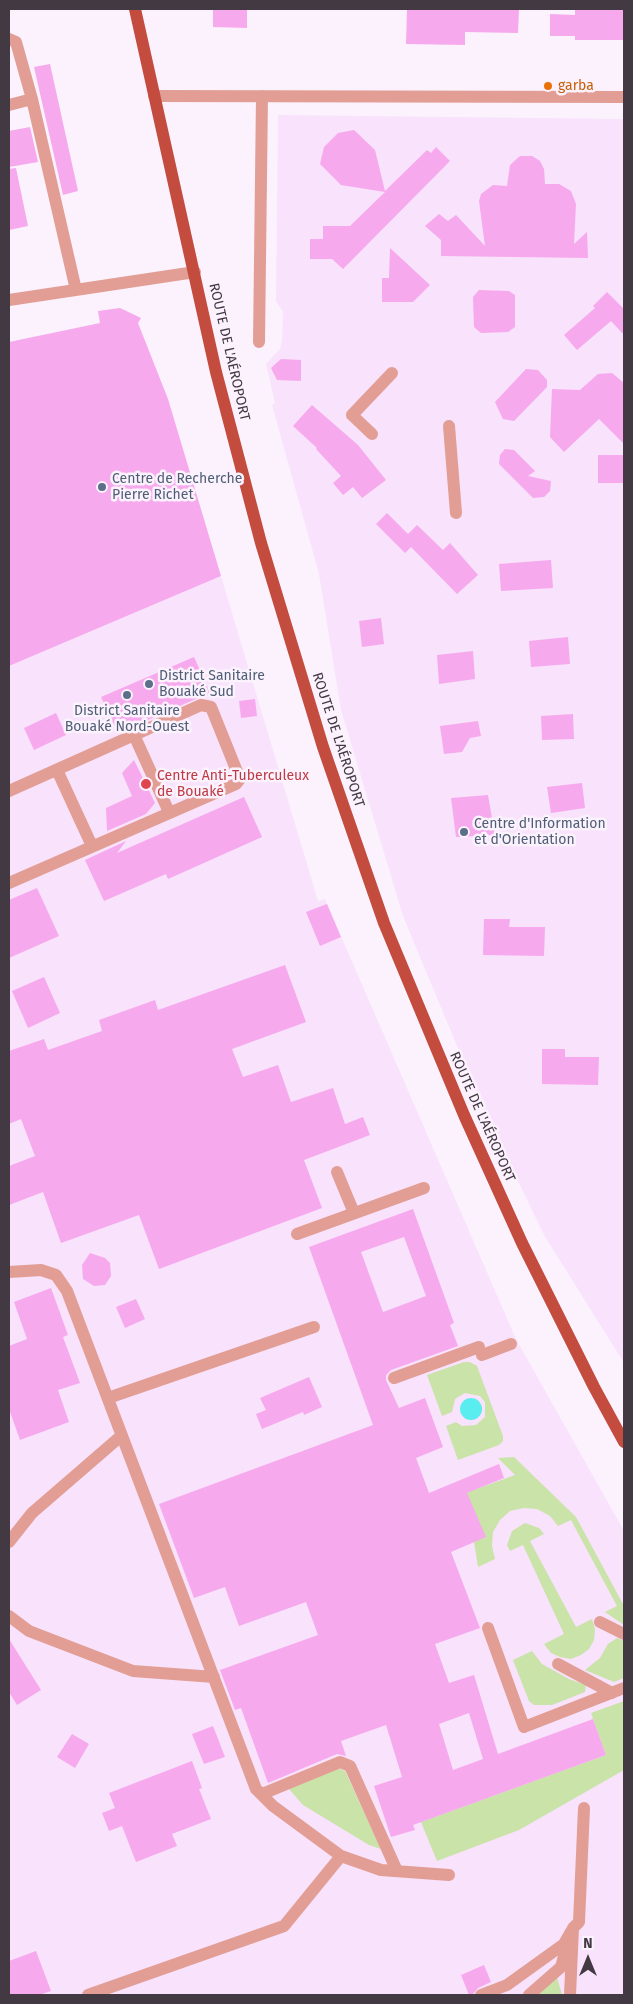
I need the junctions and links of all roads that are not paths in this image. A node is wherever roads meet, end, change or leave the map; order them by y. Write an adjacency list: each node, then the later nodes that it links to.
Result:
1 (134, 9): 3 (main road, ROUTE DE L'AÉROPORT)
2 (9, 39): 6 (street)
3 (154, 96): 4 (street); 8 (main road, ROUTE DE L'AÉROPORT)
4 (262, 96): 5 (street); 11 (street)
5 (624, 97)
6 (32, 99): 7 (street); 9 (street)
7 (9, 105)
8 (195, 272): 9 (street); 32 (main road, ROUTE DE L'AÉROPORT)
9 (76, 290): 10 (street)
10 (9, 300)
11 (259, 342)
12 (392, 373): 14 (street)
13 (450, 426): 15 (street)
14 (372, 434)
15 (456, 513)
16 (134, 735): 17 (street); 19 (street); 19 (street)
17 (57, 770): 18 (street); 20 (street)
18 (9, 791)
19 (169, 812): 20 (street)
20 (92, 846): 21 (street)
21 (9, 883)
22 (337, 1172): 24 (street)
23 (424, 1188): 24 (street)
24 (354, 1214): 25 (street)
25 (297, 1234)
26 (9, 1272): 30 (street)
27 (314, 1327): 30 (street)
28 (511, 1344): 29 (street)
29 (394, 1378)
30 (108, 1398): 31 (street)
31 (121, 1436): 33 (street); 39 (street)
32 (624, 1442)
33 (9, 1542)
34 (9, 1616): 39 (street)
35 (600, 1622): 37 (street)
36 (488, 1628): 41 (street)
37 (624, 1634)
38 (558, 1664): 41 (street)
39 (214, 1677): 42 (street)
40 (624, 1688): 41 (street)
41 (612, 1693)
42 (262, 1794): 44 (street); 45 (street)
43 (584, 1808): 47 (street)
44 (341, 1856): 45 (street); 49 (street)
45 (397, 1871): 46 (street)
46 (449, 1875)
47 (573, 1928): 48 (street); 50 (street); 51 (street)
48 (487, 1994)
49 (88, 1995)
50 (530, 1995)
51 (570, 1995)

